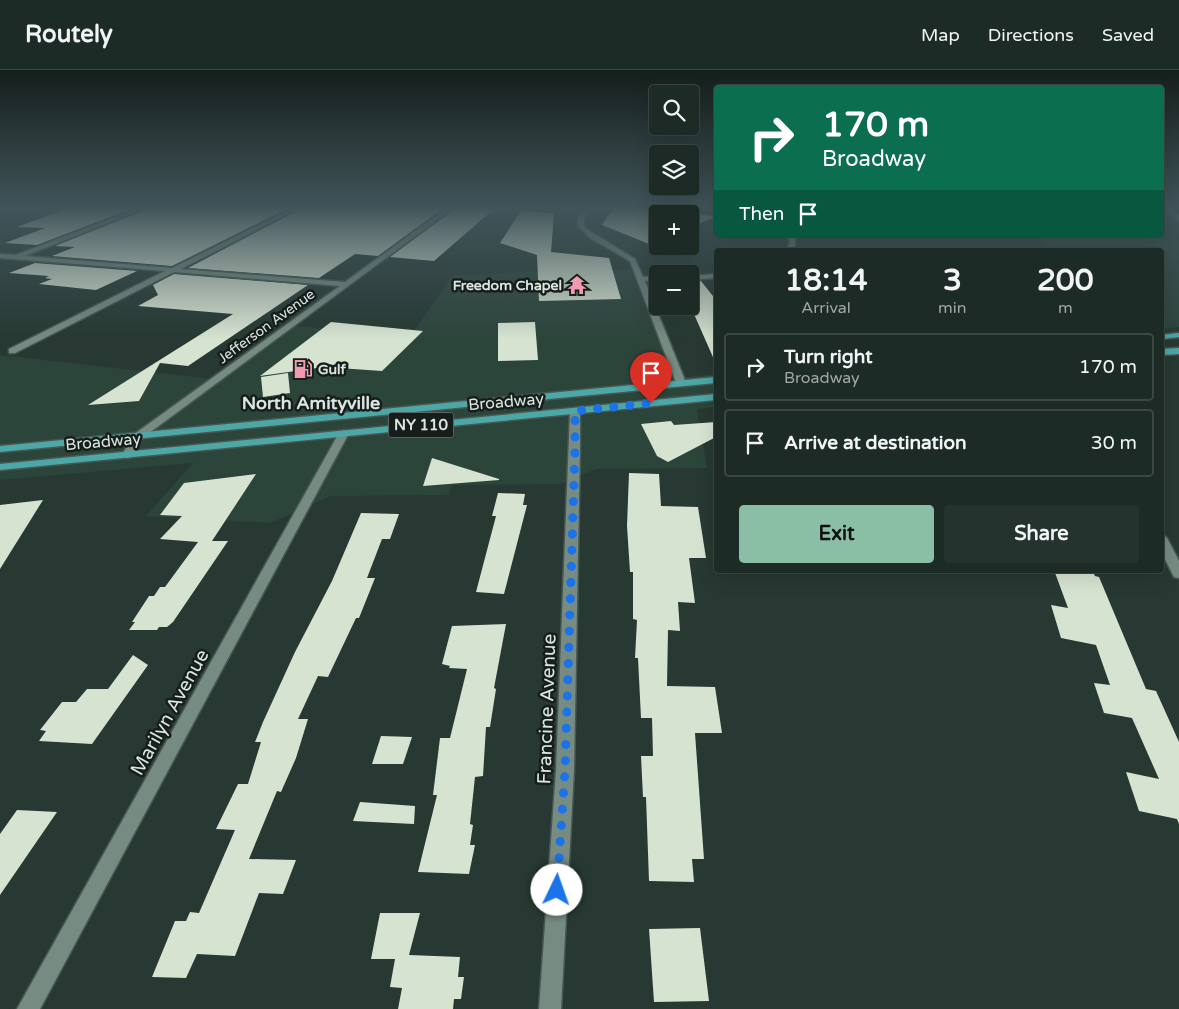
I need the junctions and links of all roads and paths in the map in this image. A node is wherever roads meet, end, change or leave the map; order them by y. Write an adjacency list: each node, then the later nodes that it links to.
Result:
1 (34, 251): 6 (street)
2 (212, 251): 8 (street)
3 (392, 251): 13 (street, Jefferson Avenue)
4 (621, 251): 11 (street)
5 (0, 256): 6 (street)
6 (16, 258): 7 (street); 8 (street)
7 (0, 264)
8 (174, 270): 13 (street); 16 (street)
9 (714, 276): 10 (street)
10 (699, 277)
11 (640, 278): 12 (street); 20 (street)
12 (649, 278)
13 (346, 284): 26 (street, Jefferson Avenue)
14 (1179, 335): 15 (main road)
15 (1164, 337)
16 (12, 351)
17 (1179, 351): 18 (main road)
18 (1164, 352)
19 (714, 380): 20 (main road, Broadway / NY 110)
20 (681, 383): 21 (main road, Broadway / NY 110); 23 (main road)
21 (563, 394): 24 (main road); 26 (main road, Broadway / NY 110)
22 (714, 397): 23 (main road, Broadway / NY 110)
23 (575, 411): 24 (main road, Broadway / NY 110); 33 (street, Francine Avenue)
24 (426, 425): 25 (main road, Broadway / NY 110)
25 (344, 433): 28 (main road, Broadway / NY 110); 32 (street, Marilyn Avenue)
26 (137, 437): 27 (main road, Broadway / NY 110); 28 (street, Jefferson Avenue)
27 (0, 449)
28 (127, 454): 29 (main road, Broadway / NY 110)
29 (0, 467)
30 (1164, 544): 31 (street)
31 (1179, 574)
32 (28, 1009)
33 (550, 1009)

